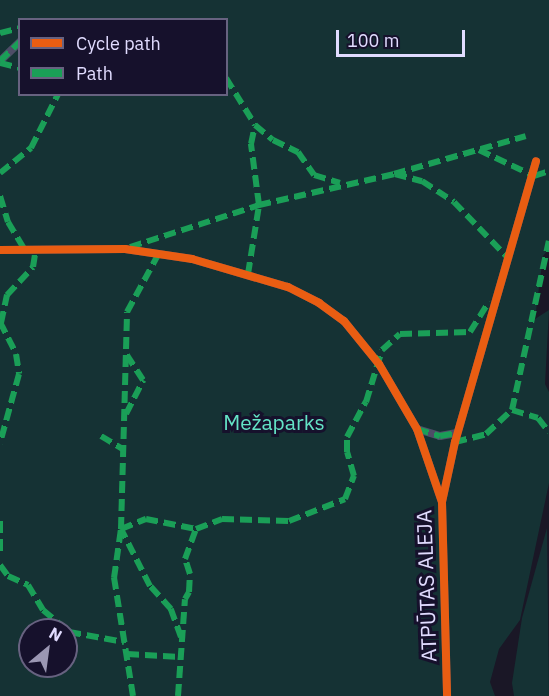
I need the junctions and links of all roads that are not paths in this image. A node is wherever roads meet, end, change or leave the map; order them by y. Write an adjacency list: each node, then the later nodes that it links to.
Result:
1 (18, 44): 2 (street)
2 (0, 61)
3 (536, 161): 6 (street)
4 (0, 250): 5 (street, ATPŪTAS ALEJA)
5 (417, 429): 6 (street); 7 (street, ATPŪTAS ALEJA)
6 (457, 433): 7 (street)
7 (442, 502): 8 (street, ATPŪTAS ALEJA)
8 (447, 696)

